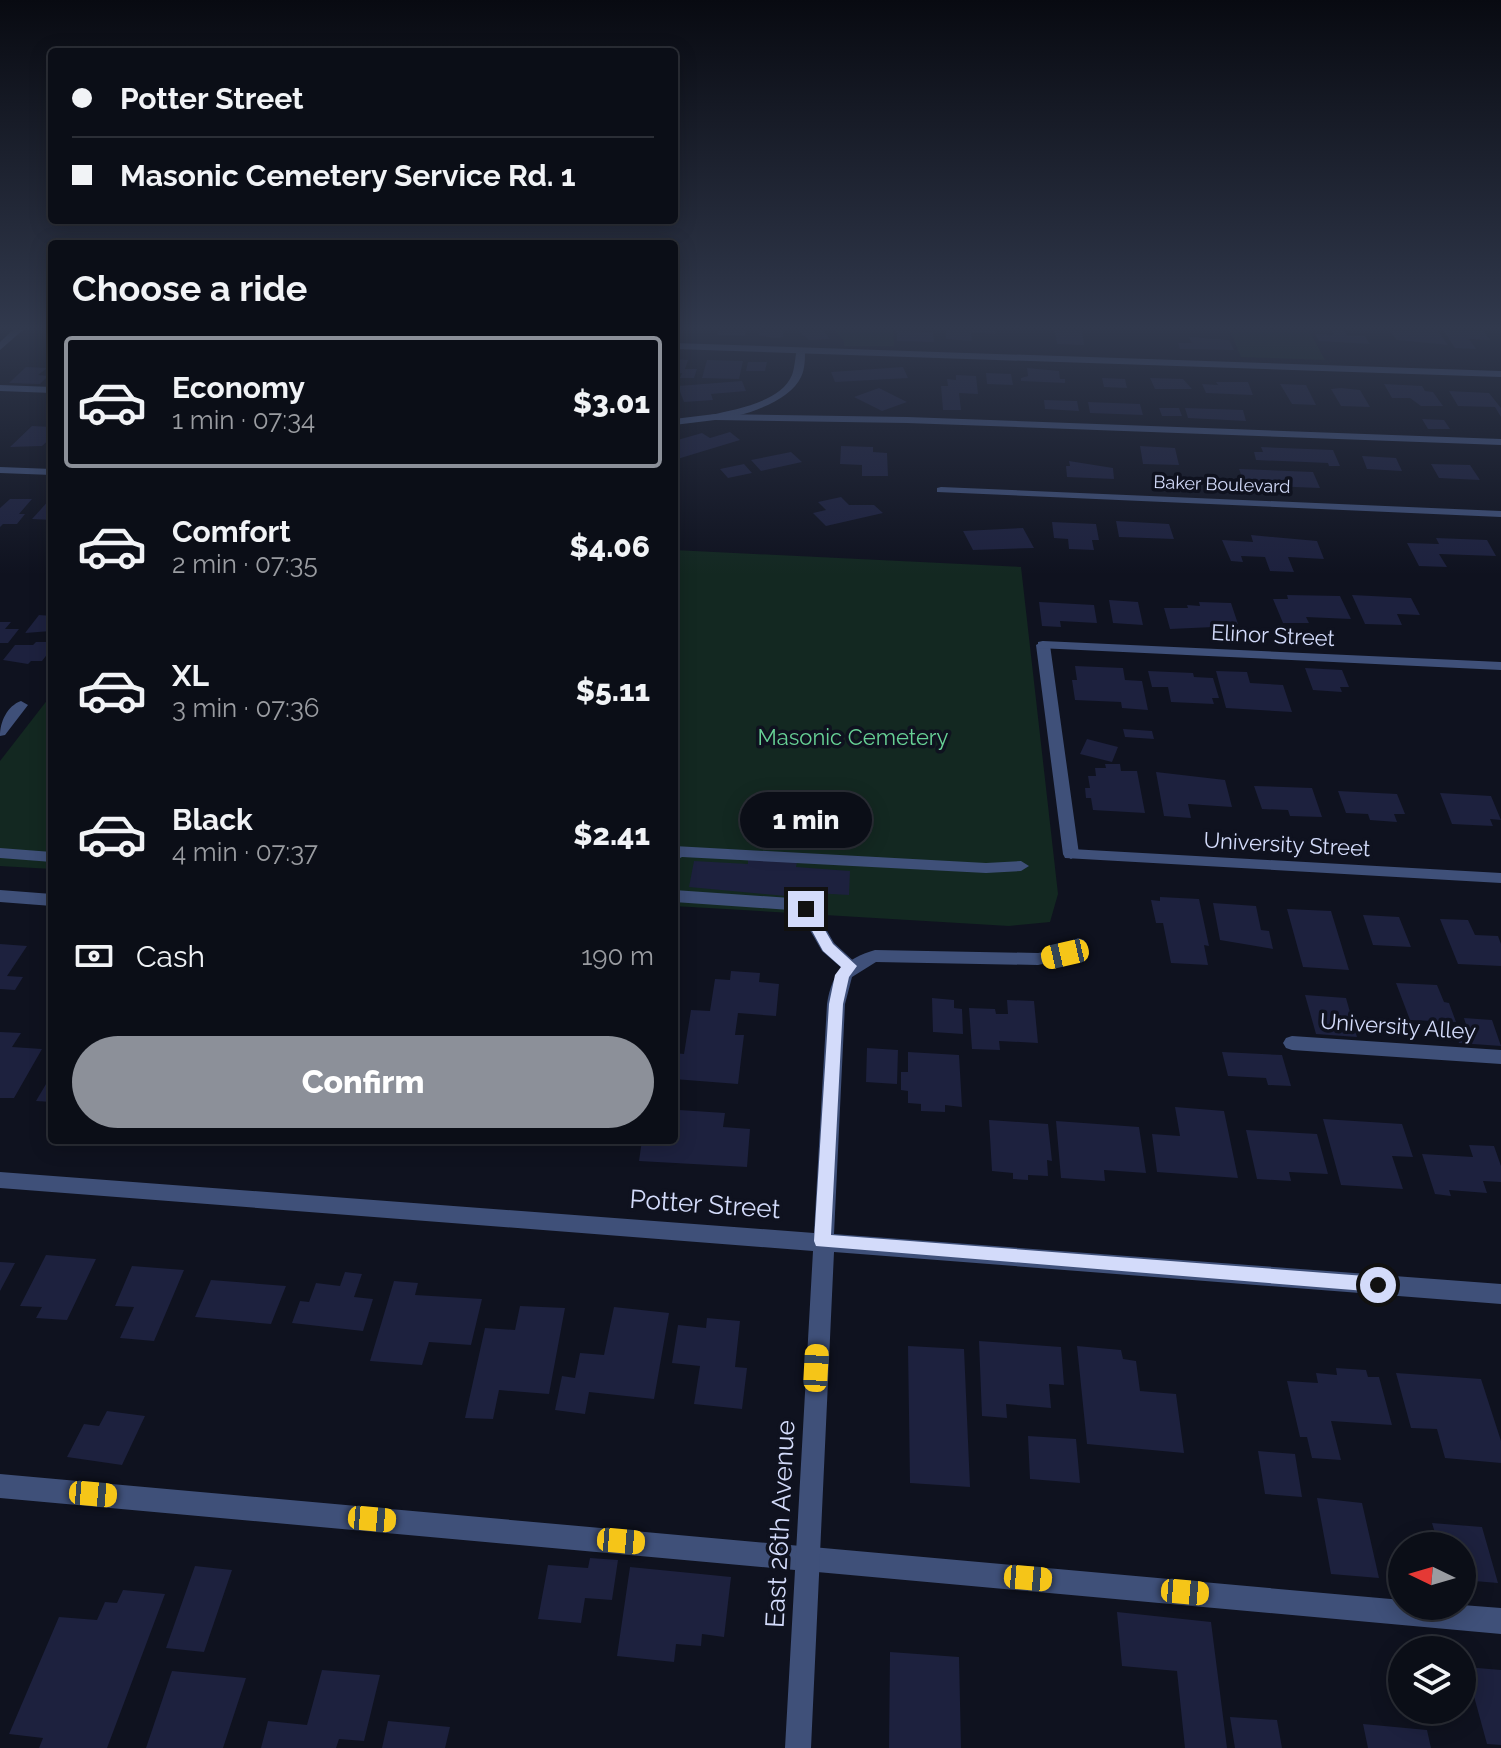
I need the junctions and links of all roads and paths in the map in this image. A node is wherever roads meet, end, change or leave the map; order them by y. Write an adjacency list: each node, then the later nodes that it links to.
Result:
1 (732, 412): 2 (street)
2 (715, 417): 3 (street); 4 (street)
3 (678, 422)
4 (1501, 442)
5 (0, 470): 6 (street)
6 (48, 472)
7 (941, 490): 8 (street, Baker Boulevard)
8 (1501, 514)
9 (1501, 666): 14 (street, Elinor Street)
10 (0, 704): 11 (street)
11 (0, 732)
12 (678, 852): 16 (street)
13 (0, 853): 15 (street)
14 (1071, 854): 17 (street, University Street)
15 (48, 857)
16 (1021, 866)
17 (1501, 878)
18 (0, 896): 20 (street)
19 (678, 896): 22 (street)
20 (48, 900)
21 (1078, 944): 22 (street)
22 (850, 966): 26 (street, East 26th Avenue)
23 (1292, 1043): 24 (street, University Alley)
24 (1501, 1057)
25 (0, 1180): 26 (street, Potter Street)
26 (822, 1241): 27 (street, Potter Street); 29 (street, East 26th Avenue)
27 (1501, 1294)
28 (0, 1486): 29 (street)
29 (807, 1557): 30 (street); 31 (street, East 26th Avenue)
30 (1501, 1621)
31 (798, 1748)

